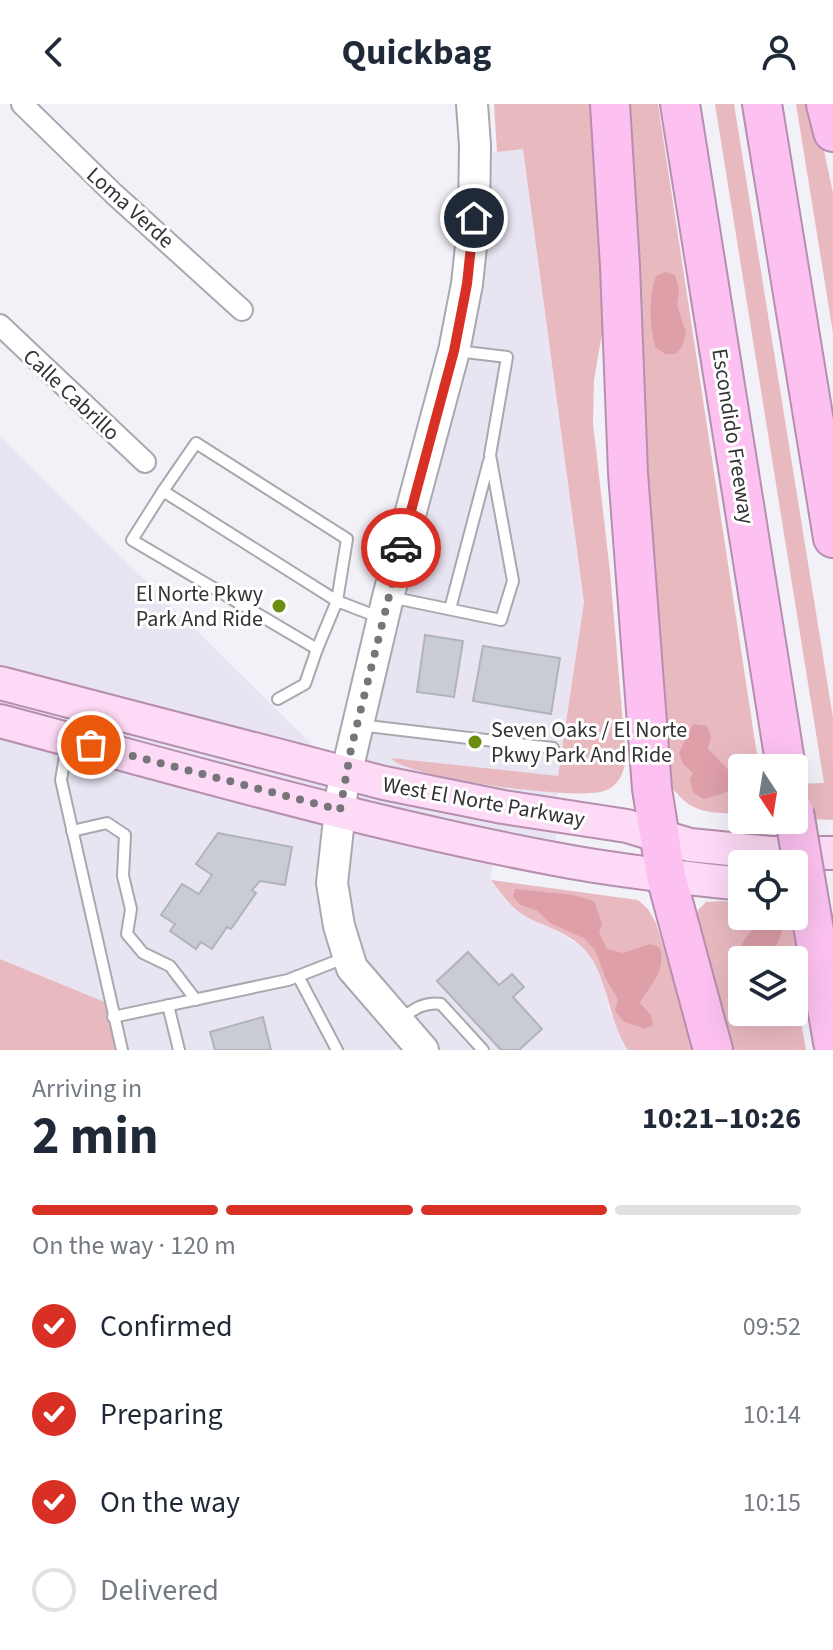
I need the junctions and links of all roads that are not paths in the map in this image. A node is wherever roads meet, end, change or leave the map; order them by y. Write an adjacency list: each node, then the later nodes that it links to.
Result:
1 (22, 104): 8 (street, Loma Verde)
2 (472, 104): 10 (street)
3 (610, 104): 30 (highway)
4 (680, 104): 25 (highway, Escondido Freeway)
5 (762, 104): 14 (highway)
6 (826, 104): 7 (highway)
7 (833, 132)
8 (242, 310)
9 (0, 325): 12 (street, Calle Cabrillo)
10 (454, 351): 11 (lane); 16 (street)
11 (490, 455): 17 (lane); 17 (lane)
12 (145, 462)
13 (163, 491): 15 (lane); 15 (lane); 18 (lane)
14 (833, 538)
15 (337, 601): 16 (lane); 18 (lane)
16 (385, 608): 17 (lane); 22 (street)
17 (450, 609)
18 (317, 649): 20 (lane)
19 (0, 683): 26 (main road, West El Norte Parkway)
20 (278, 699)
21 (0, 721): 23 (main road, West El Norte Parkway)
22 (357, 724): 24 (lane); 26 (street)
23 (68, 739): 27 (main road, West El Norte Parkway); 28 (lane)
24 (553, 748)
25 (784, 754)
26 (346, 774): 27 (street); 30 (main road, West El Norte Parkway)
27 (340, 810): 32 (main road, West El Norte Parkway); 36 (street)
28 (72, 831): 38 (lane); 40 (lane)
29 (798, 834): 42 (highway, bridge)
30 (659, 836): 31 (main road, West El Norte Parkway); 32 (highway)
31 (833, 853)
32 (666, 876): 33 (main road, West El Norte Parkway); 48 (highway)
33 (728, 883)
34 (808, 889): 35 (main road)
35 (833, 891)
36 (348, 956): 37 (lane); 41 (street)
37 (298, 976): 38 (lane); 45 (lane)
38 (196, 1000): 39 (lane)
39 (168, 1005): 40 (lane); 44 (lane)
40 (113, 1017): 43 (lane)
41 (398, 1021): 46 (street); 47 (lane)
42 (833, 1042)
43 (122, 1050)
44 (179, 1050)
45 (337, 1050)
46 (423, 1050)
47 (483, 1050)
48 (713, 1050)

